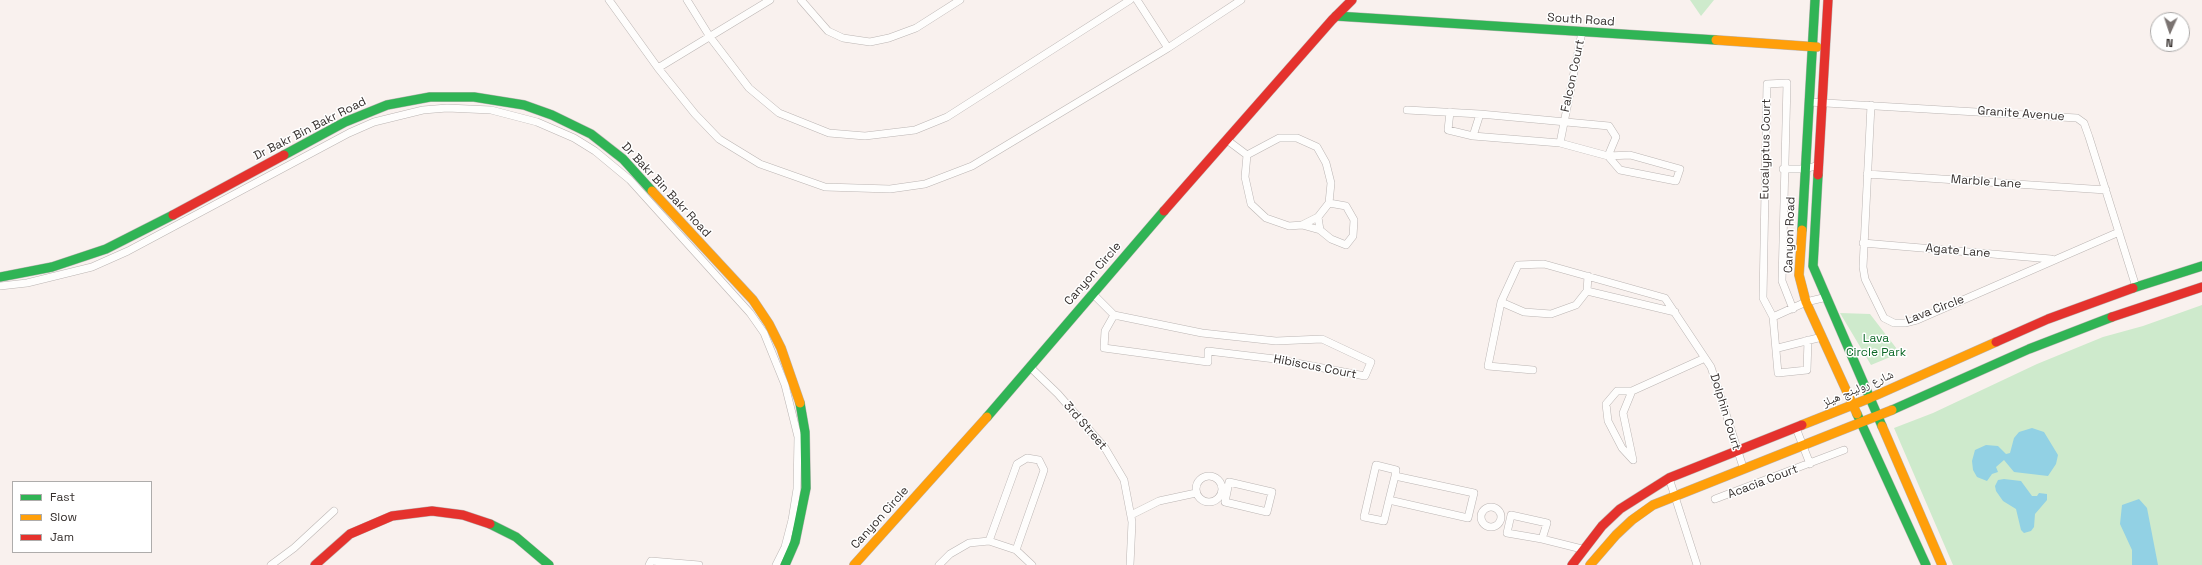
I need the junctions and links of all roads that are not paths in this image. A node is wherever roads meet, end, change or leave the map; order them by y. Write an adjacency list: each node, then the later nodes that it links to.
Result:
1 (609, 0): 18 (street)
2 (687, 0): 14 (street)
3 (770, 0): 14 (street)
4 (801, 0): 5 (street)
5 (960, 0)
6 (1130, 0): 14 (street)
7 (1137, 0): 16 (street)
8 (1241, 0): 16 (street)
9 (1352, 0): 12 (main road, Canyon Circle)
10 (1814, 0): 17 (main road, Canyon Road)
11 (1828, 0): 15 (main road, Canyon Road)
12 (1336, 16): 13 (main road, South Road); 27 (main road, Canyon Circle)
13 (1582, 32): 17 (main road, South Road); 25 (street, Falcon Court)
14 (710, 37): 18 (street)
15 (1825, 46): 17 (main road, South Road); 20 (main road, Canyon Road)
16 (1168, 48): 18 (street)
17 (1812, 48): 19 (main road, Canyon Road)
18 (658, 68)
19 (1809, 102): 20 (street, Granite Avenue); 33 (main road, Canyon Road)
20 (1822, 103): 21 (street, Granite Avenue); 31 (main road, Canyon Road)
21 (1871, 106): 34 (street, Lava Circle); 35 (street, Granite Avenue)
22 (1407, 110): 23 (street, Falcon Court)
23 (1450, 112): 24 (street, Falcon Court); 26 (street)
24 (1480, 114): 25 (street, Falcon Court); 26 (street)
25 (1564, 121): 28 (street, Falcon Court); 30 (street, Falcon Court)
26 (1473, 136): 28 (street)
27 (1227, 140): 29 (street); 50 (main road, Canyon Circle)
28 (1560, 143): 30 (street)
29 (1247, 155): 36 (street); 38 (street)
30 (1608, 156): 30 (street)
31 (1819, 165): 33 (street, Eucalyptus Court); 51 (main road, Canyon Road)
32 (1784, 169): 33 (street, Eucalyptus Court); 54 (street, Eucalyptus Court); 57 (street, Eucalyptus Court)
33 (1805, 169): 53 (main road, Canyon Road)
34 (1867, 174): 35 (street, Marble Lane); 41 (street, Lava Circle)
35 (2106, 190): 40 (street, Granite Avenue)
36 (1329, 203): 37 (street); 39 (street)
37 (1318, 217): 38 (street); 39 (street)
38 (1302, 225): 39 (street)
39 (1320, 230)
40 (2119, 232): 42 (street, Lava Circle); 47 (street, Granite Avenue)
41 (1863, 243): 42 (street, Agate Lane); 42 (street, Lava Circle)
42 (2054, 259)
43 (2202, 266): 47 (main road, شارع رولينج هيلز)
44 (1588, 276): 49 (street); 52 (street, Dolphin Court); 55 (street, Dolphin Court)
45 (0, 277): 98 (main road, Dr Bakr Bin Bakr Road)
46 (0, 286): 97 (street)
47 (2136, 287): 65 (main road, شارع رولينج هيلز)
48 (2202, 287): 67 (main road)
49 (1587, 291): 52 (street); 55 (street)
50 (1092, 293): 56 (street); 62 (main road, Canyon Circle)
51 (1827, 297): 53 (street); 65 (main road, Canyon Road)
52 (1500, 302): 63 (street, Dolphin Court)
53 (1806, 302): 54 (street); 58 (main road, Canyon Road)
54 (1793, 308): 57 (street)
55 (1675, 312): 61 (street, Dolphin Court)
56 (1114, 315): 56 (street, Hibiscus Court)
57 (1774, 317): 60 (street, Eucalyptus Court)
58 (1822, 337): 59 (street); 66 (main road, Canyon Road)
59 (1808, 340): 60 (street); 60 (street, Eucalyptus Court)
60 (1778, 348)
61 (1705, 358): 64 (street, Dolphin Court); 71 (street, Dolphin Court)
62 (1031, 368): 85 (street, 3rd Street); 99 (main road, Canyon Circle)
63 (1533, 370)
64 (1632, 391): 64 (street, Dolphin Court)
65 (1870, 398): 66 (main road, شارع رولينج هيلز); 67 (main road, Canyon Road)
66 (1854, 404): 68 (main road, Canyon Road); 69 (main road, شارع رولينج هيلز)
67 (1877, 415): 68 (main road); 107 (main road, Canyon Road)
68 (1861, 420): 70 (main road); 106 (main road, Canyon Road)
69 (1796, 428): 70 (street, Acacia Court); 71 (main road, شارع رولينج هيلز)
70 (1801, 444): 73 (street, Acacia Court); 74 (main road)
71 (1737, 450): 74 (street, Dolphin Court); 76 (main road, شارع رولينج هيلز)
72 (1844, 450): 73 (street, Acacia Court)
73 (1810, 464): 80 (street, Acacia Court)
74 (1743, 467): 79 (main road)
75 (1395, 476): 81 (street); 81 (street); 82 (street)
76 (1669, 478): 79 (street); 90 (main road, شارع رولينج هيلز)
77 (1224, 492): 77 (street); 78 (street); 78 (street)
78 (1196, 493): 85 (street)
79 (1675, 495): 104 (main road); 105 (street)
80 (1716, 499)
81 (1389, 500): 82 (street)
82 (1470, 510): 84 (street)
83 (334, 511): 92 (street)
84 (1482, 514): 86 (street); 86 (street)
85 (1131, 515): 102 (street, 3rd Street)
86 (1500, 520): 87 (street)
87 (1509, 524): 88 (street); 88 (street)
88 (1542, 539): 90 (street)
89 (989, 541): 91 (street); 91 (street); 100 (street)
90 (1582, 549): 103 (main road, شارع رولينج هيلز)
91 (1016, 550): 101 (street)
92 (271, 565)
93 (314, 565): 94 (main road)
94 (549, 565)
95 (649, 565): 96 (street)
96 (699, 565)
97 (776, 565)
98 (785, 565)
99 (854, 565)
100 (939, 565)
101 (1032, 565)
102 (1130, 565)
103 (1572, 565)
104 (1590, 565)
105 (1697, 565)
106 (1926, 565)
107 (1942, 565)

